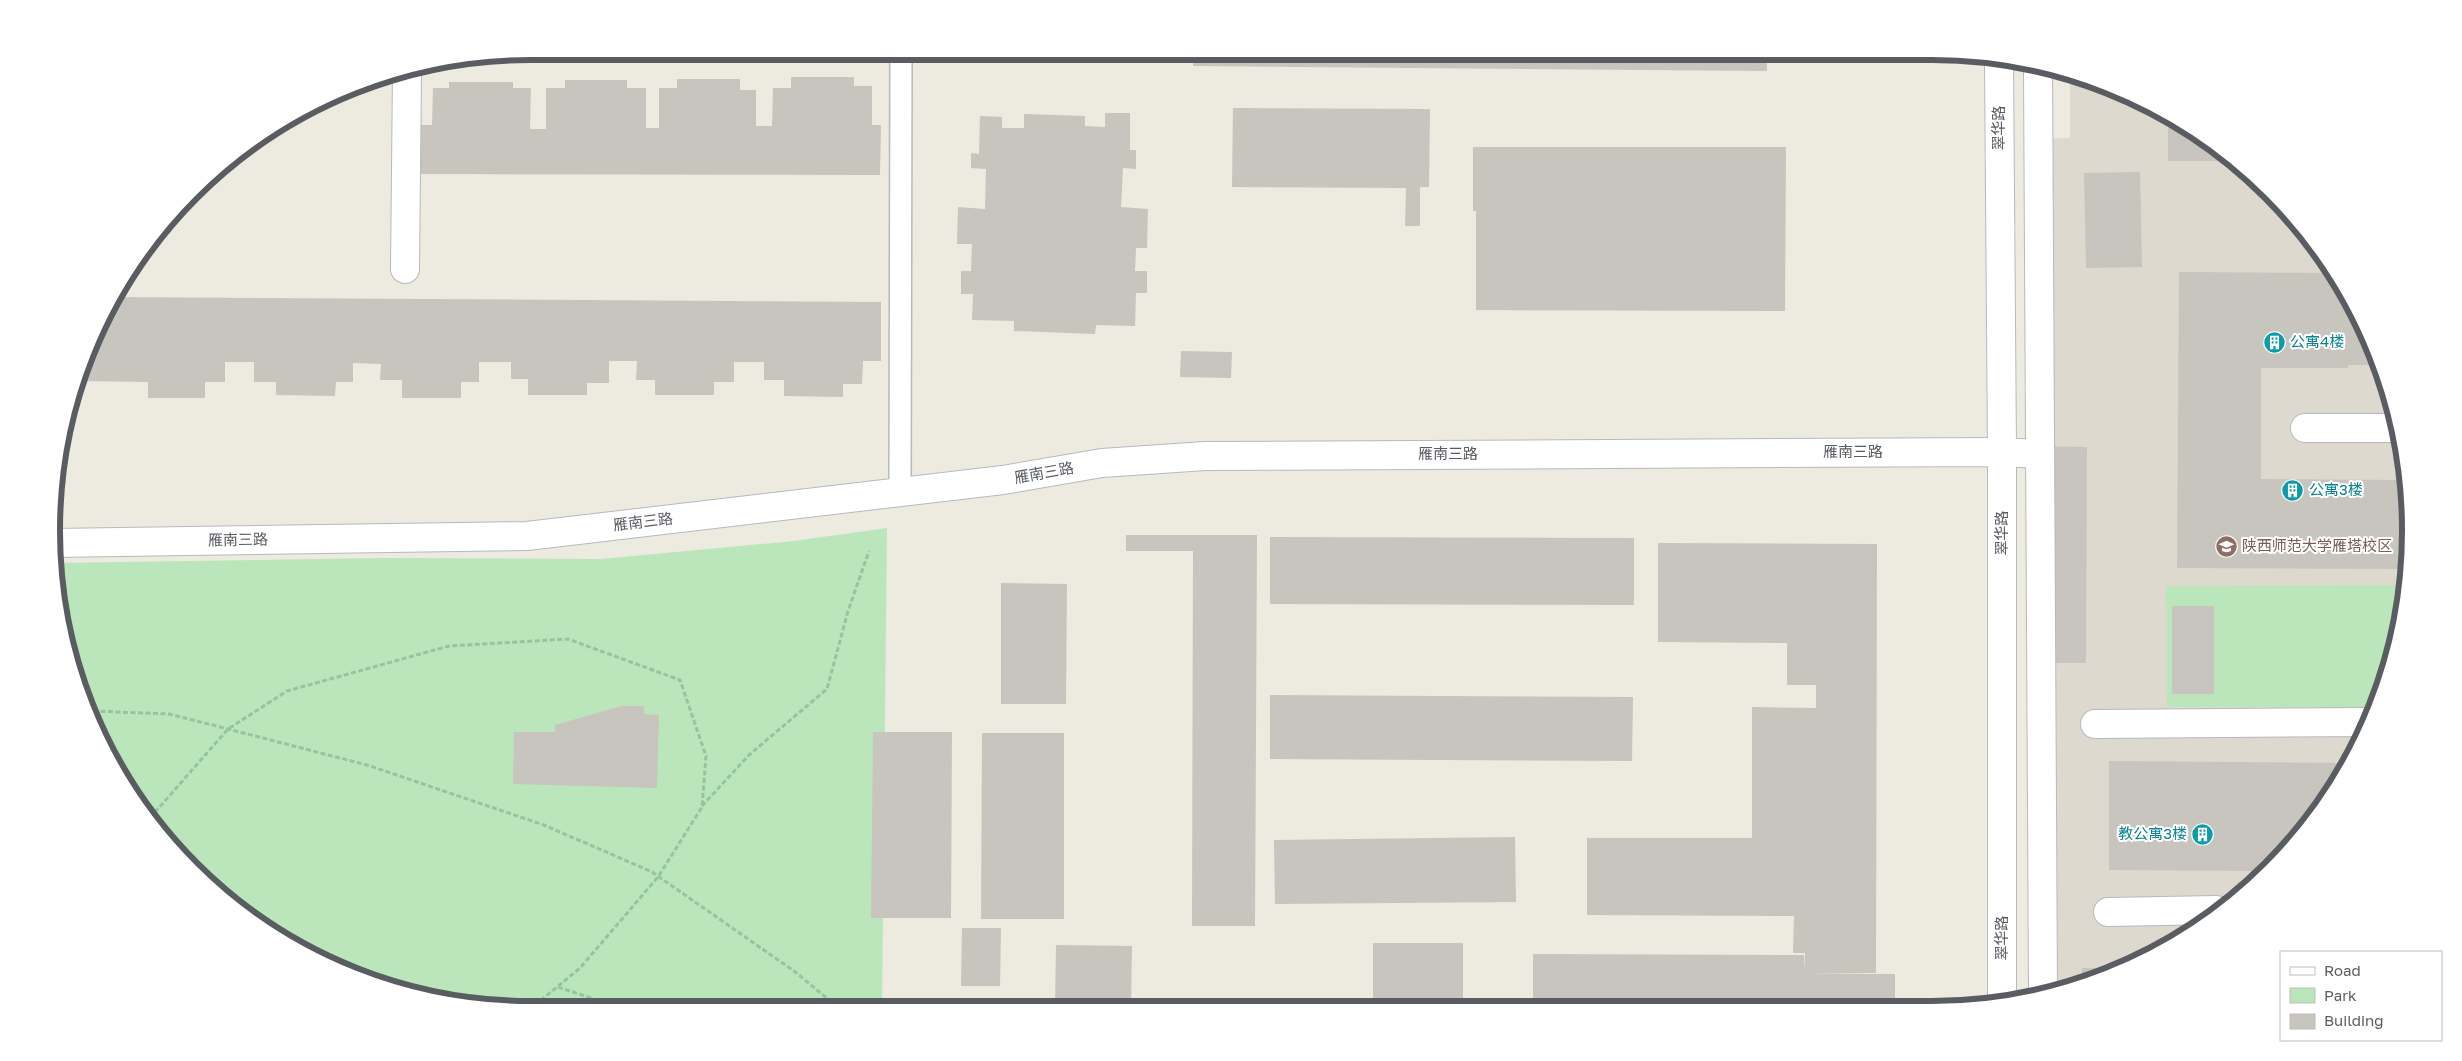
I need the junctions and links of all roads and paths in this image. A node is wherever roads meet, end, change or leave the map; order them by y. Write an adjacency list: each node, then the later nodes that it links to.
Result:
1 (901, 60): 10 (lane)
2 (1999, 65): 8 (street, 翠华路)
3 (2038, 73): 9 (street)
4 (407, 77): 5 (street)
5 (405, 269)
6 (2305, 428): 7 (street)
7 (2390, 428)
8 (2002, 452): 9 (street, 雁南三路); 10 (street, 雁南三路); 24 (street, 翠华路)
9 (2039, 454): 23 (street)
10 (900, 492): 11 (street, 雁南三路)
11 (60, 543)
12 (869, 551): 17 (path)
13 (96, 711): 16 (path)
14 (2361, 722): 15 (street)
15 (2095, 724)
16 (228, 729): 17 (path); 18 (path); 19 (path)
17 (702, 807): 19 (path)
18 (154, 813)
19 (658, 877): 22 (path); 27 (path)
20 (2209, 910): 21 (street)
21 (2108, 912)
22 (558, 986): 25 (path); 26 (path)
23 (2043, 987)
24 (2002, 996)
25 (540, 1001)
26 (599, 1001)
27 (832, 1001)

